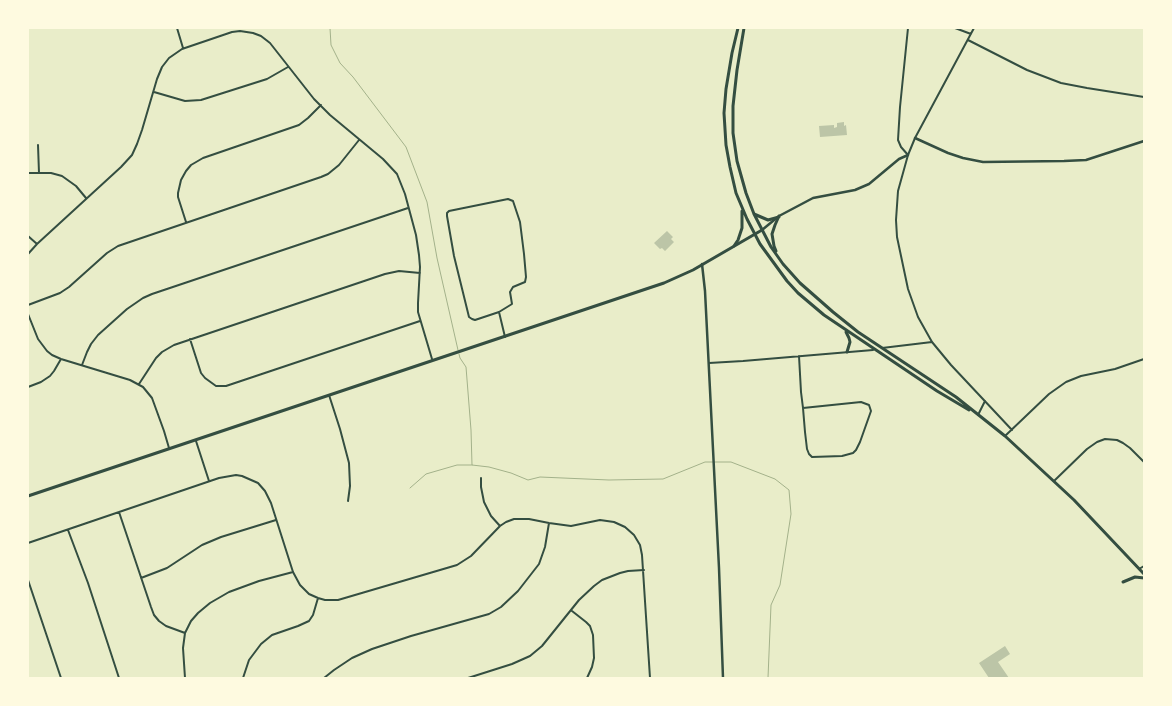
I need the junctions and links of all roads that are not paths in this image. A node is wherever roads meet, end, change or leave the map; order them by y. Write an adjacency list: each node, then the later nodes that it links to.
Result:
1 (177, 28): 9 (street)
2 (738, 28): 22 (main road)
3 (744, 28): 24 (main road)
4 (908, 28): 18 (street)
5 (955, 28): 7 (street)
6 (974, 28): 7 (street)
7 (971, 34): 8 (street)
8 (968, 40): 12 (street); 14 (street)
9 (183, 48): 10 (street); 11 (street)
10 (288, 66): 11 (street); 13 (street)
11 (154, 92): 21 (street)
12 (1144, 97)
13 (320, 106): 15 (street); 26 (street)
14 (915, 138): 16 (street); 18 (street)
15 (359, 140): 23 (street); 26 (street)
16 (1144, 141)
17 (38, 145): 20 (street)
18 (908, 155): 25 (street); 45 (street)
19 (28, 173): 20 (street)
20 (40, 173): 21 (street)
21 (86, 198): 30 (street)
22 (741, 206): 28 (main road); 31 (main road)
23 (409, 208): 35 (street); 54 (street)
24 (754, 214): 25 (main road); 27 (main road)
25 (779, 216): 27 (street); 33 (main road)
26 (186, 222): 36 (street)
27 (762, 230): 28 (main road); 33 (main road)
28 (754, 235): 31 (main road); 42 (main road)
29 (28, 236): 30 (street)
30 (36, 244): 32 (street)
31 (734, 246): 34 (main road)
32 (28, 254)
33 (780, 259): 46 (main road)
34 (702, 264): 43 (main road); 53 (street)
35 (420, 273): 39 (street); 44 (street)
36 (28, 305)
37 (499, 312): 37 (street); 43 (street)
38 (28, 314): 40 (street)
39 (420, 321): 44 (street); 52 (street)
40 (32, 326): 41 (street); 50 (street)
41 (28, 327)
42 (844, 330): 47 (main road); 48 (main road)
43 (505, 337): 52 (main road)
44 (190, 339): 55 (street)
45 (932, 342): 46 (street); 58 (street)
46 (882, 348): 60 (main road)
47 (874, 350): 48 (street); 60 (main road)
48 (847, 352): 49 (street)
49 (799, 356): 53 (street); 59 (street)
50 (61, 359): 54 (street); 56 (street)
51 (1144, 359): 61 (street)
52 (433, 361): 57 (main road)
53 (709, 363): 97 (street)
54 (82, 365): 55 (street)
55 (139, 384): 64 (street)
56 (28, 387)
57 (329, 395): 63 (main road); 70 (street)
58 (985, 401): 60 (street); 61 (street)
59 (802, 408): 59 (street)
60 (978, 415): 62 (main road)
61 (1012, 430): 62 (street)
62 (1005, 436): 68 (main road)
63 (196, 439): 64 (main road); 67 (street)
64 (169, 448): 69 (main road)
65 (1144, 462): 68 (street)
66 (481, 478): 74 (street)
67 (209, 481): 71 (street); 72 (street)
68 (1054, 481): 78 (main road)
69 (28, 496)
70 (348, 501)
71 (119, 512): 75 (street); 82 (street)
72 (276, 520): 80 (street); 82 (street)
73 (549, 523): 74 (street); 79 (street); 93 (street)
74 (500, 526): 86 (street)
75 (68, 529): 76 (street); 90 (street)
76 (28, 543)
77 (1144, 566): 78 (street)
78 (1139, 569): 81 (main road)
79 (644, 570): 87 (street); 96 (street)
80 (293, 572): 86 (street); 88 (street)
81 (1144, 574)
82 (141, 578): 88 (street)
83 (1144, 578): 85 (main road)
84 (28, 580): 89 (street)
85 (1123, 582)
86 (318, 598): 92 (street)
87 (572, 610): 94 (street); 95 (street)
88 (185, 633): 91 (street)
89 (61, 678)
90 (119, 678)
91 (185, 678)
92 (243, 678)
93 (324, 678)
94 (468, 678)
95 (587, 678)
96 (650, 678)
97 (723, 678)

